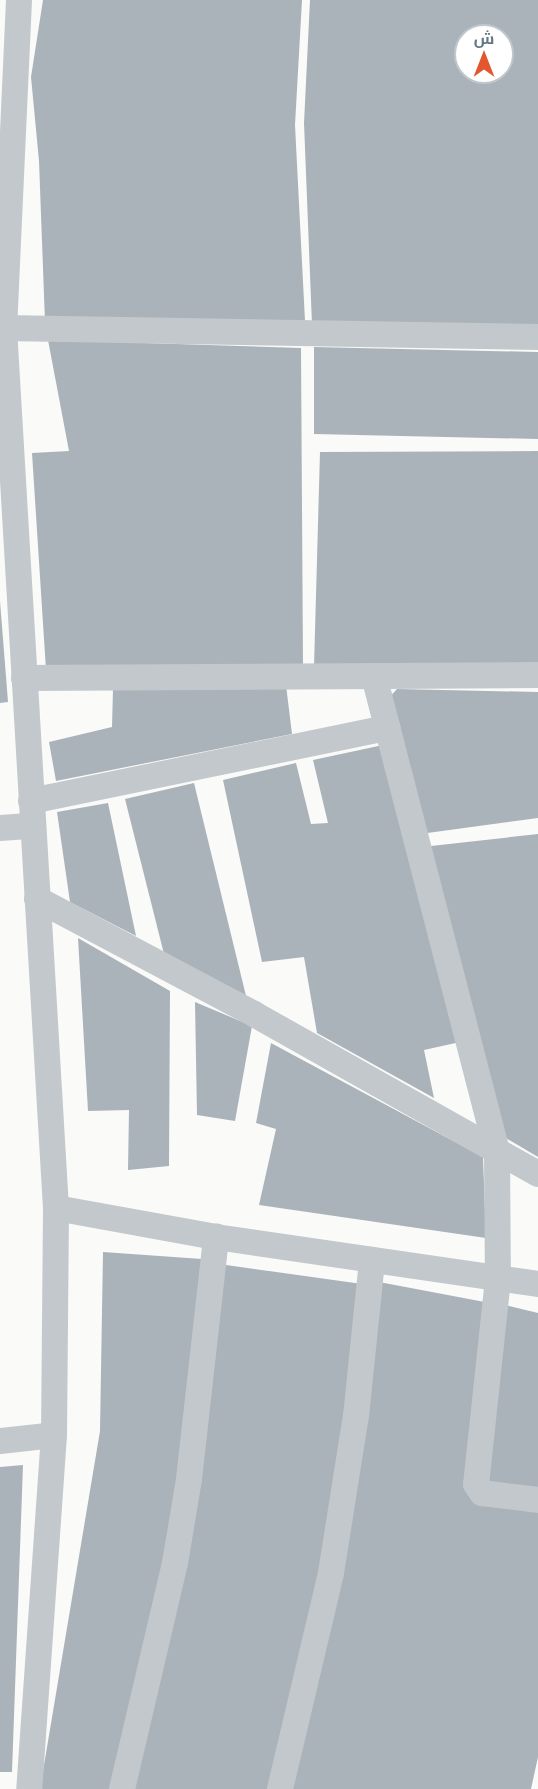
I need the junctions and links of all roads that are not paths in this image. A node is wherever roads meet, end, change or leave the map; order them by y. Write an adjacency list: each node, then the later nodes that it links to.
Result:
1 (19, 0): 2 (street)
2 (2, 328): 3 (street); 4 (street)
3 (538, 338)
4 (7, 509): 7 (street)
5 (538, 675): 6 (street)
6 (374, 676): 7 (street); 8 (street)
7 (24, 678): 9 (street)
8 (388, 728): 9 (street); 12 (street)
9 (31, 813): 10 (street); 11 (street)
10 (0, 828)
11 (37, 899): 12 (street); 14 (street)
12 (497, 1150): 13 (street); 17 (street)
13 (538, 1174)
14 (56, 1208): 15 (street); 19 (street)
15 (216, 1237): 16 (street); 23 (street)
16 (372, 1260): 17 (street); 24 (street)
17 (498, 1279): 18 (street); 21 (street)
18 (538, 1284)
19 (54, 1435): 20 (street); 22 (street)
20 (0, 1441)
21 (538, 1500)
22 (29, 1789)
23 (122, 1789)
24 (280, 1789)

